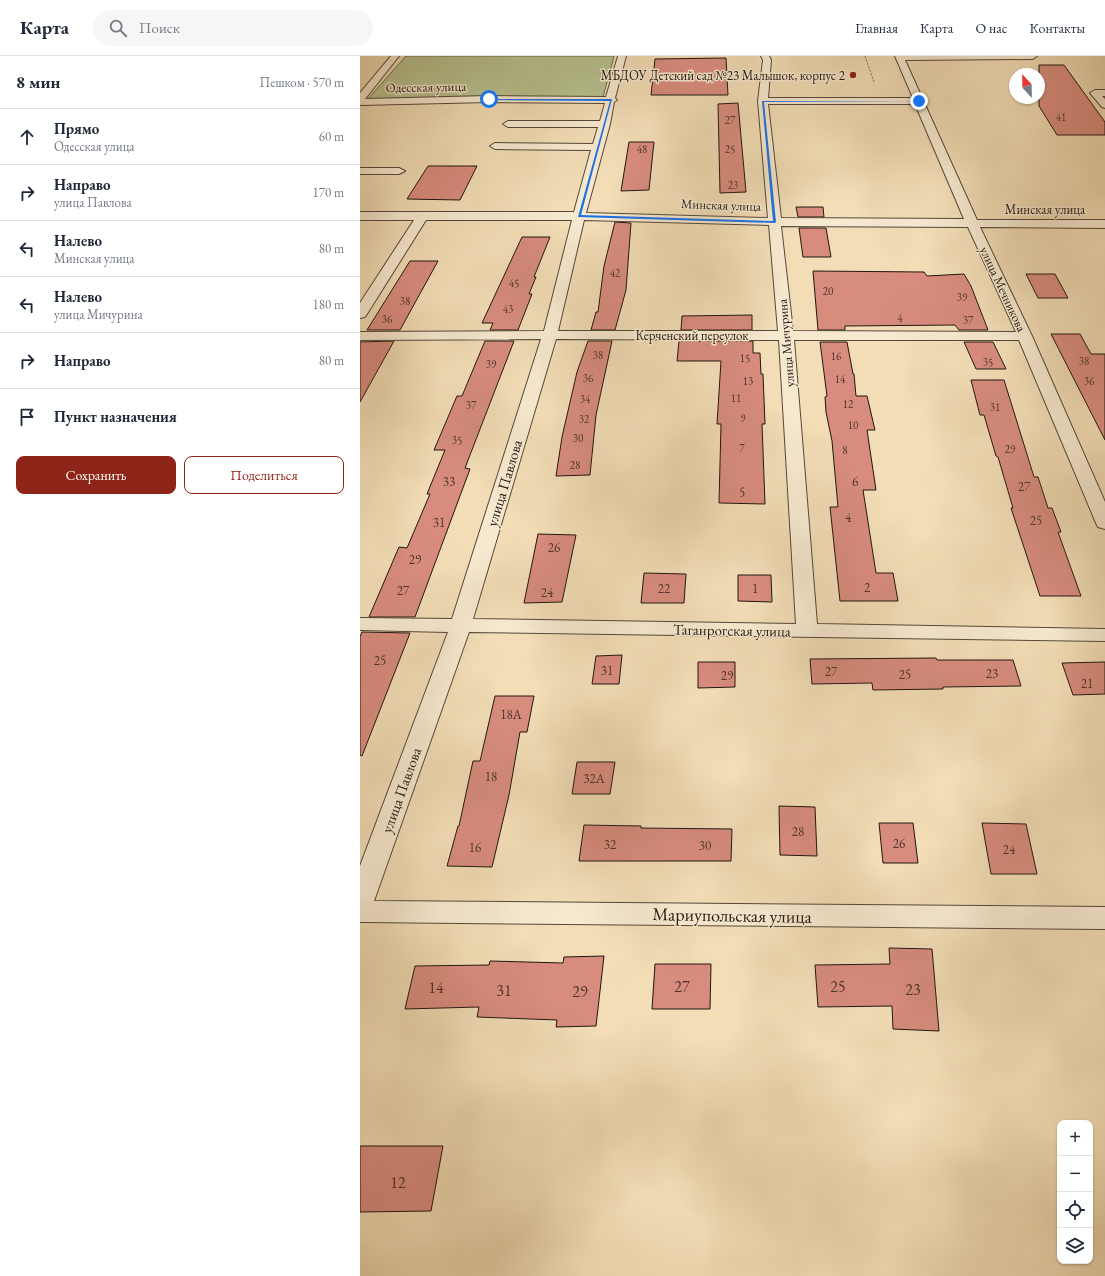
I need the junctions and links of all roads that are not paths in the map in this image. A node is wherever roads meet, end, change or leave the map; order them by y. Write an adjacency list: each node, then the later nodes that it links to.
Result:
1 (395, 56): 9 (street)
2 (622, 56): 8 (street, улица Павлова)
3 (764, 56): 10 (street, улица Мичурина)
4 (900, 56): 5 (street); 11 (street, улица Мечникова)
5 (1012, 56): 6 (street)
6 (1033, 56)
7 (1105, 93): 12 (street)
8 (612, 100): 9 (street, Одесская улица); 14 (street, улица Павлова)
9 (360, 101)
10 (763, 101): 11 (street); 22 (street, улица Мичурина)
11 (919, 101): 23 (street, улица Мечникова)
12 (1105, 105)
13 (508, 124): 14 (street)
14 (605, 124): 16 (street, улица Павлова)
15 (495, 146): 16 (street)
16 (598, 147): 20 (street, улица Павлова)
17 (360, 171): 18 (street)
18 (400, 171)
19 (360, 216): 21 (street, Минская улица)
20 (579, 216): 21 (street, Минская улица); 22 (street, Минская улица); 26 (street, улица Павлова)
21 (422, 217): 25 (street)
22 (775, 222): 23 (street, Минская улица); 27 (street, улица Мичурина)
23 (972, 223): 24 (street, Минская улица); 29 (street, улица Мечникова)
24 (1105, 224)
25 (360, 314)
26 (550, 335): 27 (street, Керченский переулок); 28 (street, Керченский переулок); 32 (street, улица Павлова)
27 (786, 335): 29 (street, Керченский переулок); 33 (street, улица Мичурина)
28 (360, 336)
29 (1025, 336): 30 (street, улица Мечникова)
30 (1105, 523)
31 (360, 624): 32 (street, Таганрогская улица)
32 (461, 624): 33 (street, Таганрогская улица); 35 (street, улица Павлова)
33 (807, 631): 34 (street, Таганрогская улица)
34 (1105, 635)
35 (360, 902)
36 (360, 911): 37 (street, Мариупольская улица)
37 (1105, 918)

